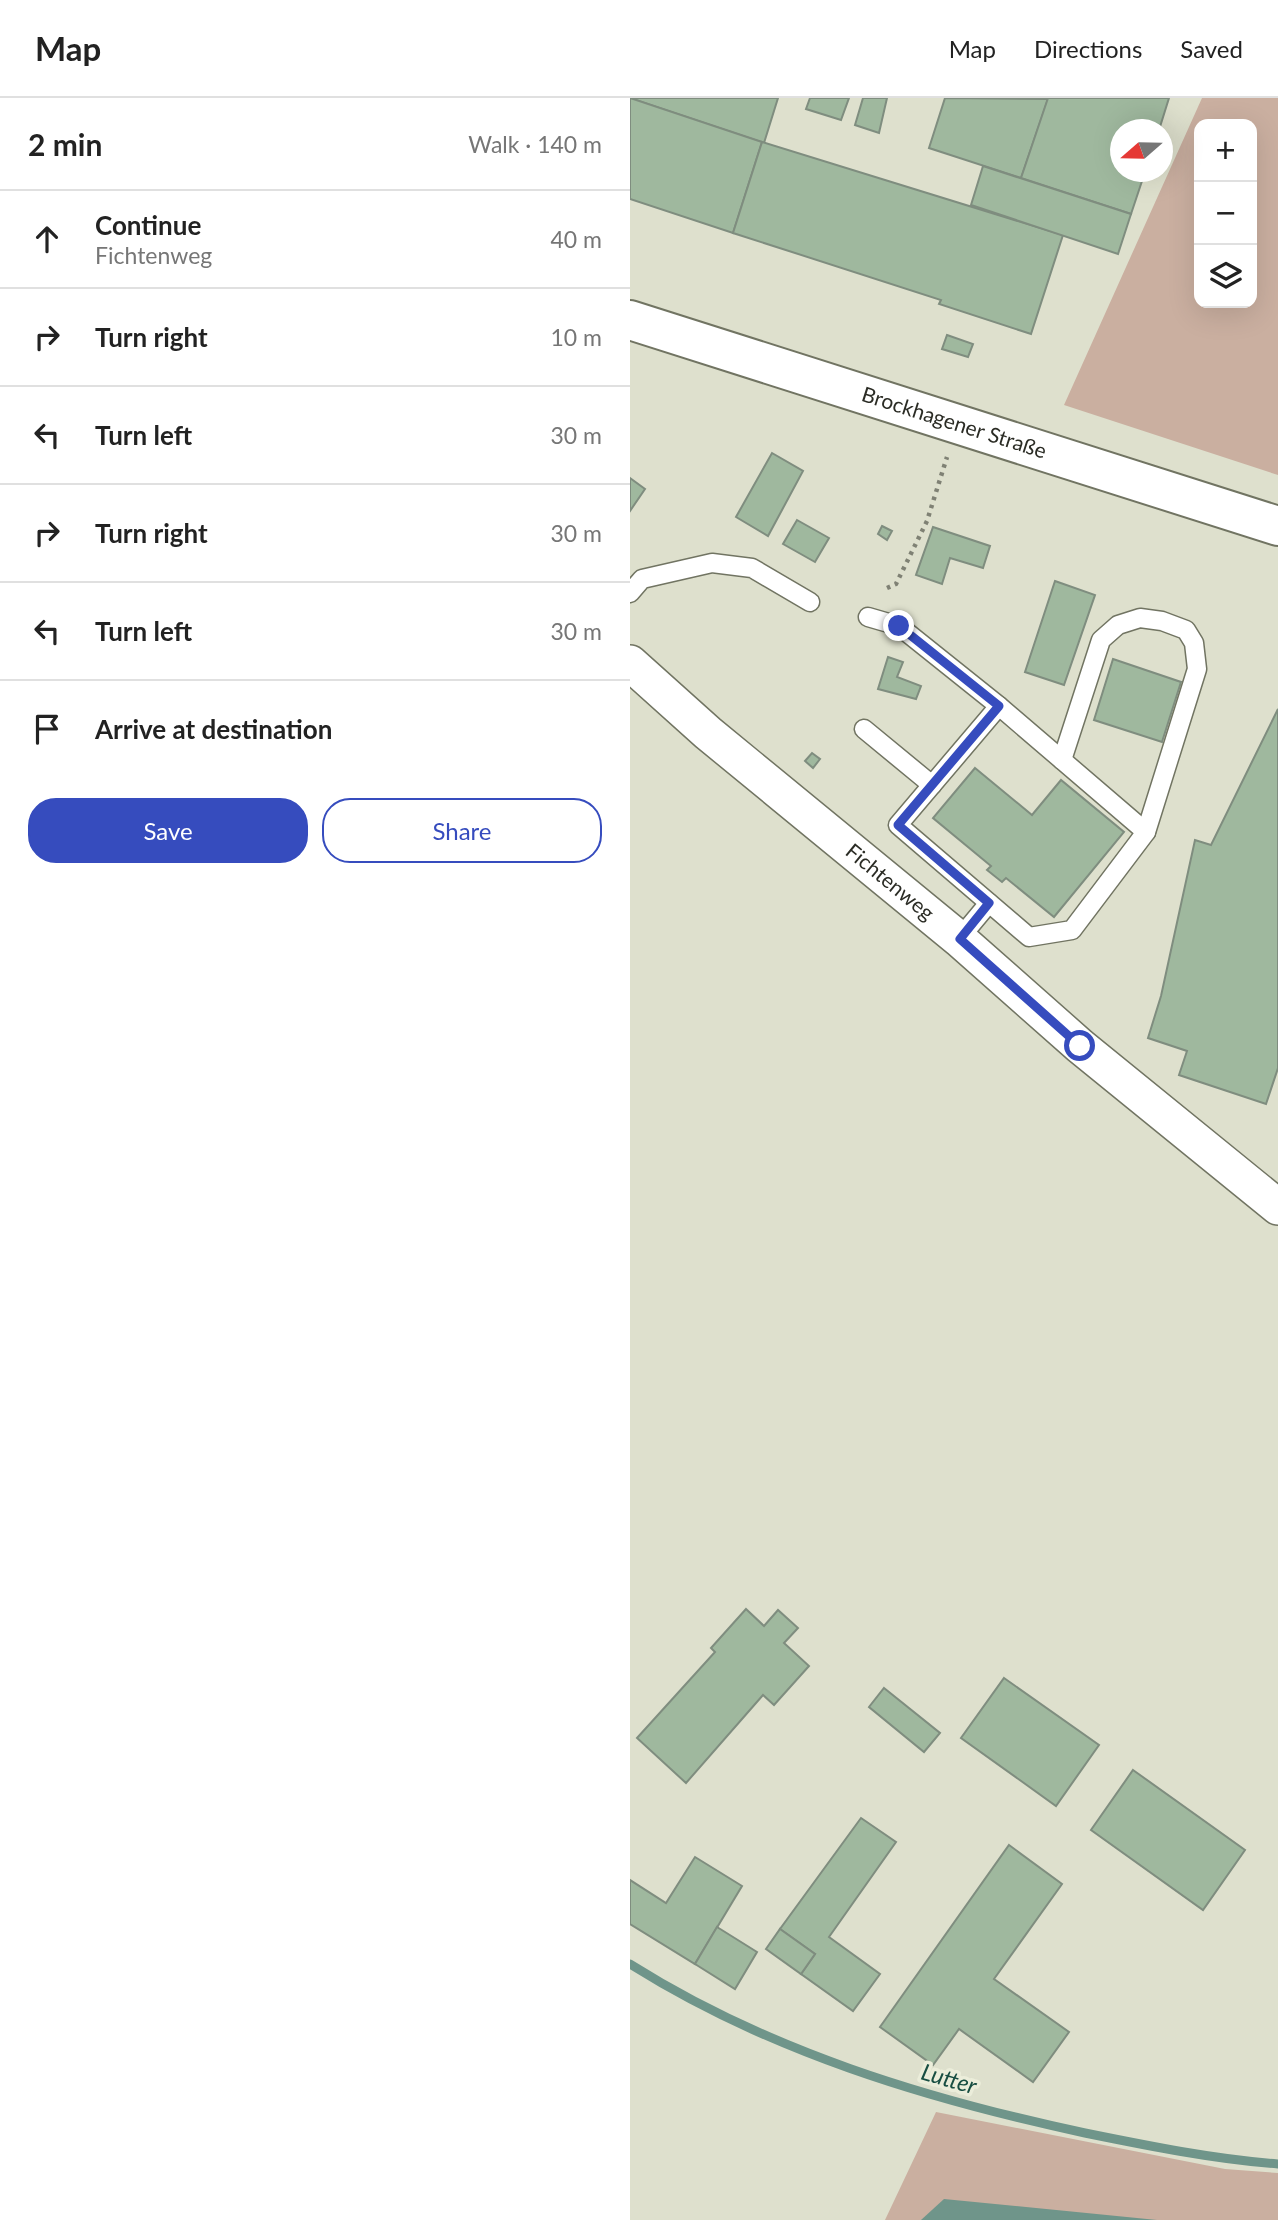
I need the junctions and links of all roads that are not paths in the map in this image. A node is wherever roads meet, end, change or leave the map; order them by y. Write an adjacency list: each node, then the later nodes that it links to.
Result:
1 (630, 320): 2 (main road, Brockhagener Straße)
2 (1278, 526)
3 (630, 593): 4 (lane)
4 (810, 602)
5 (868, 617): 7 (lane)
6 (630, 663): 13 (street, Fichtenweg)
7 (999, 706): 9 (lane); 10 (lane)
8 (864, 729): 10 (lane)
9 (1062, 760): 11 (lane); 11 (lane)
10 (932, 785): 12 (lane)
11 (1146, 832): 12 (lane)
12 (989, 903): 13 (lane)
13 (960, 939): 14 (street, Fichtenweg)
14 (1278, 1207)

